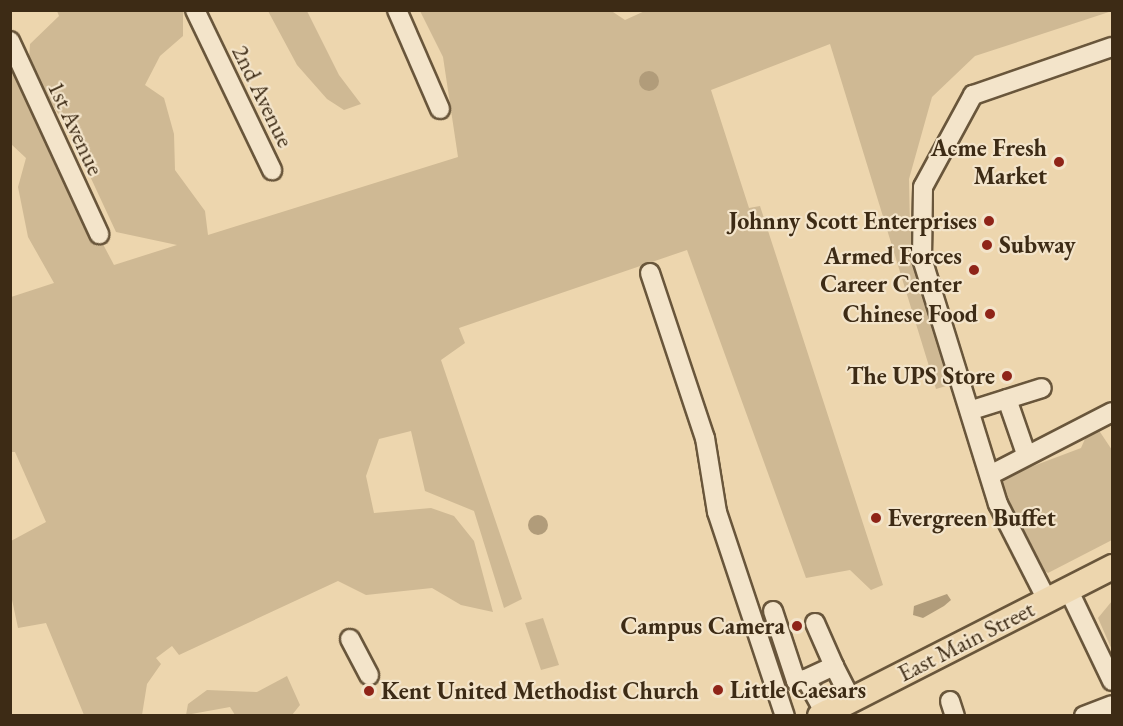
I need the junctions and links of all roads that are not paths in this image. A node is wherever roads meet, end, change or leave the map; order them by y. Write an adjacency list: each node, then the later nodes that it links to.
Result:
1 (195, 10): 6 (street, 2nd Avenue)
2 (397, 10): 5 (street)
3 (10, 41): 7 (street, 1st Avenue)
4 (1113, 47): 11 (street)
5 (440, 109)
6 (272, 170)
7 (99, 234)
8 (650, 273): 28 (street)
9 (1042, 388): 10 (street)
10 (1007, 399): 11 (street); 13 (street)
11 (972, 410): 14 (street)
12 (1112, 414): 13 (street)
13 (1026, 454): 14 (street)
14 (990, 475): 17 (street)
15 (1113, 567): 16 (main road, East Main Street)
16 (1068, 589): 17 (main road, East Main Street); 24 (street)
17 (1047, 600): 25 (main road, East Main Street)
18 (773, 611): 23 (street)
19 (815, 623): 21 (street)
20 (350, 639): 22 (street)
21 (834, 666): 23 (street); 25 (street)
22 (369, 675)
23 (806, 679): 27 (street)
24 (1113, 681)
25 (851, 700): 27 (main road, East Main Street)
26 (1113, 705): 29 (street)
27 (822, 714)
28 (785, 716)
29 (1084, 716)

